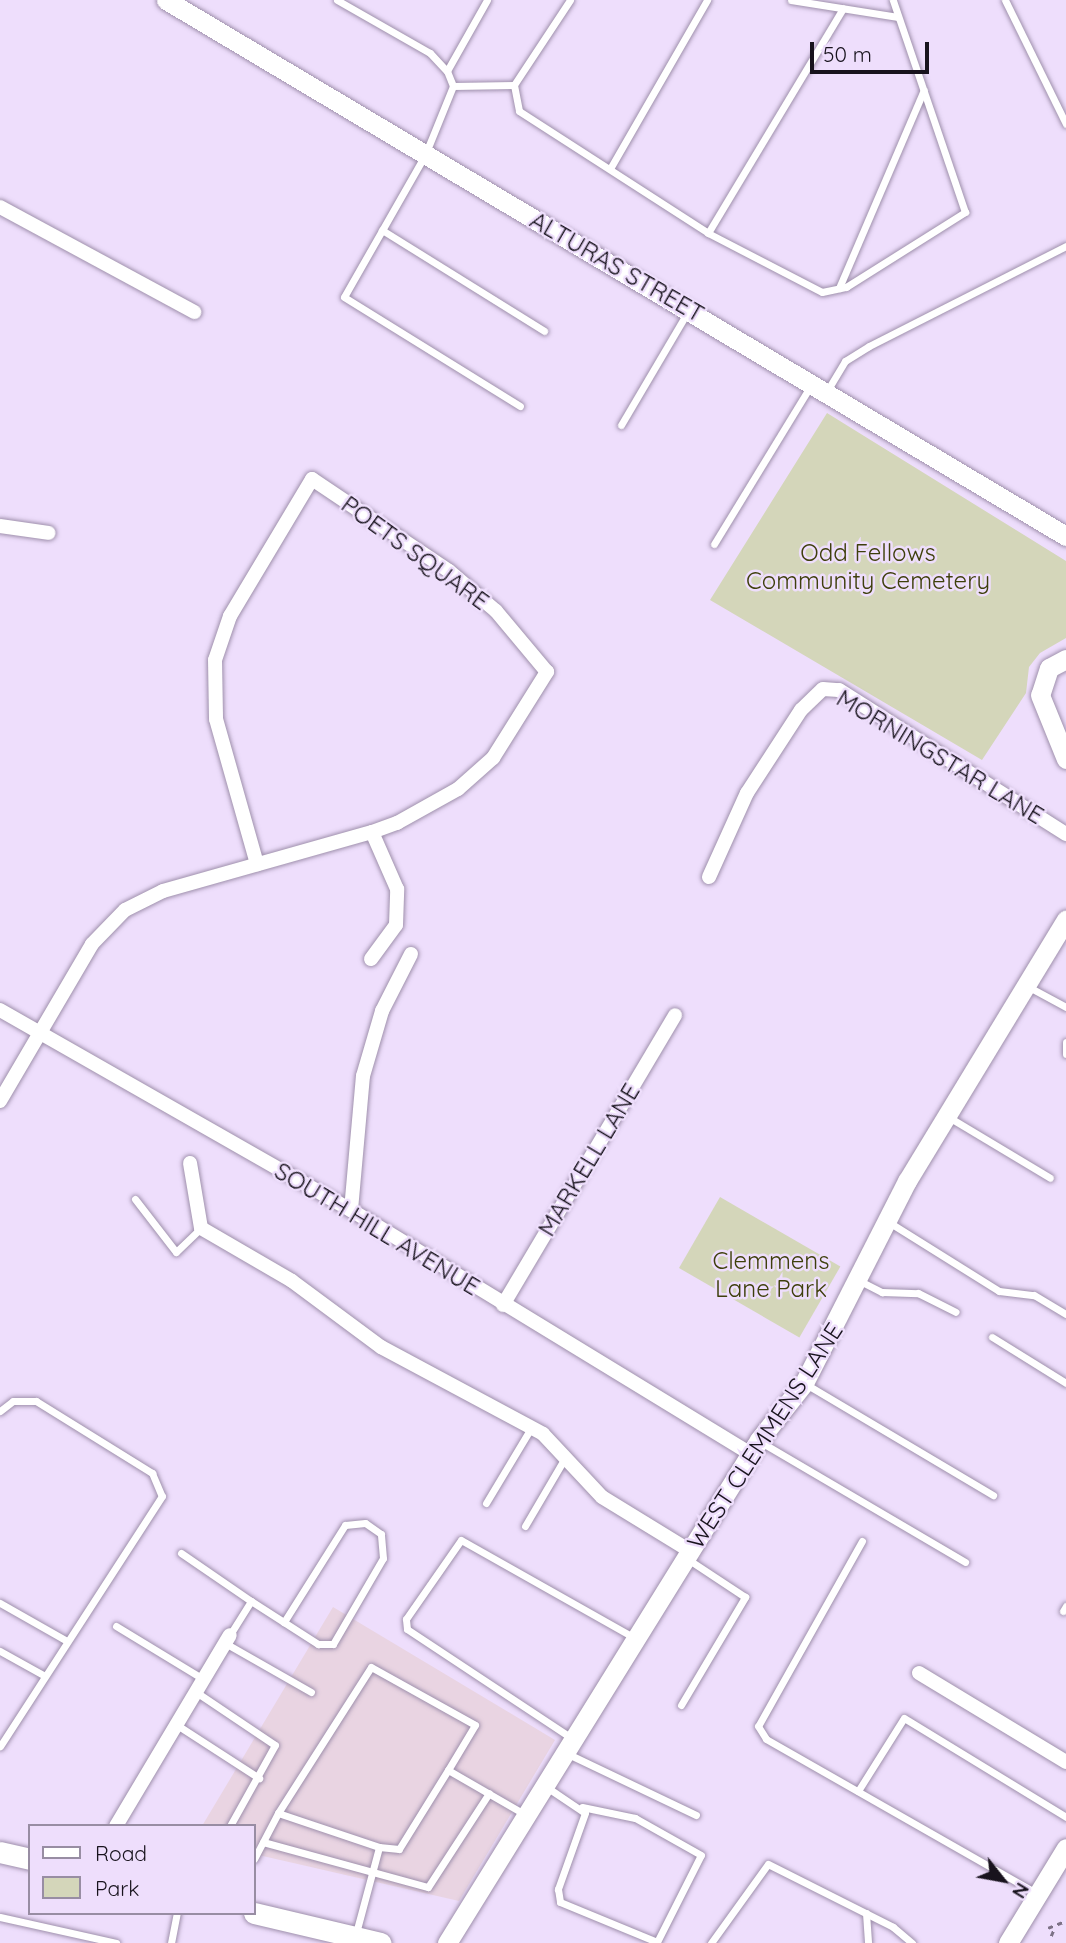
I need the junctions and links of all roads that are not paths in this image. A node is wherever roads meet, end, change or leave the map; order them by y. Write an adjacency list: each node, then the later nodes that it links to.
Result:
1 (166, 0): 18 (street, ALTURAS STREET)
2 (337, 0): 11 (lane)
3 (355, 0): 11 (lane)
4 (487, 0): 13 (lane)
5 (570, 0): 14 (lane)
6 (706, 0): 19 (lane)
7 (791, 0): 10 (lane)
8 (892, 0): 12 (lane)
9 (1005, 0): 17 (lane)
10 (843, 8): 12 (lane); 22 (lane)
11 (350, 9): 13 (lane)
12 (898, 17): 16 (lane)
13 (447, 71): 15 (lane)
14 (514, 85): 15 (lane); 19 (lane)
15 (453, 86): 18 (lane)
16 (924, 90): 24 (lane); 24 (lane)
17 (1066, 124)
18 (425, 155): 21 (lane); 25 (street, ALTURAS STREET)
19 (611, 167): 22 (lane)
20 (0, 207): 26 (street)
21 (382, 230): 27 (lane); 29 (lane)
22 (708, 233): 24 (lane)
23 (1066, 246): 28 (lane)
24 (839, 288)
25 (690, 310): 28 (street, ALTURAS STREET); 30 (lane)
26 (194, 312)
27 (544, 331)
28 (819, 387): 33 (street, ALTURAS STREET); 34 (lane)
29 (520, 406)
30 (621, 425)
31 (0, 526): 32 (street)
32 (49, 533)
33 (1066, 536)
34 (714, 544)
35 (1066, 660): 36 (street)
36 (1066, 759)
37 (372, 832): 39 (street, POETS SQUARE); 39 (street, POETS SQUARE); 43 (street)
38 (1066, 834): 40 (street, MORNINGSTAR LANE)
39 (257, 864): 48 (street, POETS SQUARE)
40 (709, 877)
41 (1066, 920): 44 (street, WEST CLEMMENS LANE)
42 (411, 954): 56 (street)
43 (371, 959)
44 (1026, 985): 45 (lane); 52 (street, WEST CLEMMENS LANE)
45 (1066, 1007)
46 (0, 1010): 48 (street, SOUTH HILL AVENUE)
47 (675, 1015): 60 (street, MARKELL LANE)
48 (41, 1034): 51 (street, POETS SQUARE); 56 (street, SOUTH HILL AVENUE)
49 (1066, 1042): 50 (lane)
50 (1066, 1054)
51 (0, 1101)
52 (947, 1116): 54 (lane); 57 (street, WEST CLEMMENS LANE)
53 (190, 1163): 58 (street)
54 (1049, 1178)
55 (135, 1199): 58 (lane)
56 (351, 1210): 60 (street, SOUTH HILL AVENUE)
57 (887, 1220): 59 (street, WEST CLEMMENS LANE); 62 (lane)
58 (201, 1228): 67 (street)
59 (860, 1281): 61 (lane); 65 (street, WEST CLEMMENS LANE)
60 (503, 1305): 68 (street, SOUTH HILL AVENUE)
61 (956, 1312)
62 (1066, 1314)
63 (992, 1337): 64 (lane)
64 (1066, 1382)
65 (804, 1383): 68 (street, WEST CLEMMENS LANE); 70 (lane)
66 (0, 1411): 83 (lane)
67 (531, 1428): 69 (street); 71 (lane)
68 (755, 1447): 75 (street, WEST CLEMMENS LANE); 76 (lane)
69 (566, 1455): 72 (lane); 75 (street)
70 (993, 1495)
71 (486, 1503)
72 (525, 1526)
73 (862, 1541): 98 (lane)
74 (181, 1553): 77 (lane)
75 (688, 1554): 82 (street, WEST CLEMMENS LANE); 90 (lane)
76 (965, 1562)
77 (251, 1601): 79 (lane); 81 (lane)
78 (0, 1603): 83 (lane)
79 (284, 1622): 79 (lane)
80 (116, 1626): 87 (lane)
81 (228, 1639): 87 (street); 89 (lane)
82 (635, 1639): 93 (street, WEST CLEMMENS LANE); 93 (lane)
83 (67, 1641): 86 (lane)
84 (0, 1651): 86 (lane)
85 (919, 1673): 94 (street)
86 (45, 1676): 92 (lane)
87 (204, 1679): 88 (street)
88 (196, 1692): 91 (street); 96 (lane)
89 (312, 1692)
90 (681, 1705)
91 (176, 1725): 96 (lane); 105 (street)
92 (0, 1746)
93 (569, 1746): 97 (street, WEST CLEMMENS LANE); 103 (lane)
94 (1066, 1762)
95 (448, 1770): 99 (lane); 101 (lane); 108 (lane)
96 (259, 1778): 106 (lane)
97 (545, 1786): 100 (lane); 102 (street, WEST CLEMMENS LANE)
98 (858, 1791): 104 (lane); 114 (lane)
99 (489, 1793): 102 (lane); 113 (lane)
100 (582, 1807): 120 (lane); 120 (lane)
101 (278, 1813): 107 (lane); 108 (lane)
102 (526, 1815): 124 (street, WEST CLEMMENS LANE)
103 (696, 1815)
104 (1066, 1816)
105 (117, 1824)
106 (231, 1824)
107 (263, 1842): 111 (lane); 113 (lane)
108 (379, 1847): 113 (lane)
109 (1066, 1848): 114 (street)
110 (0, 1852): 112 (main road)
111 (256, 1855)
112 (28, 1859)
113 (372, 1872): 119 (lane)
114 (1038, 1895): 128 (street)
115 (256, 1913): 119 (main road)
116 (866, 1913): 125 (lane); 126 (lane); 127 (lane)
117 (177, 1915): 122 (lane)
118 (0, 1917): 121 (lane)
119 (355, 1937): 123 (main road)
120 (657, 1942)
121 (116, 1943)
122 (171, 1943)
123 (381, 1943)
124 (447, 1943)
125 (711, 1943)
126 (868, 1943)
127 (912, 1943)
128 (1008, 1943)

